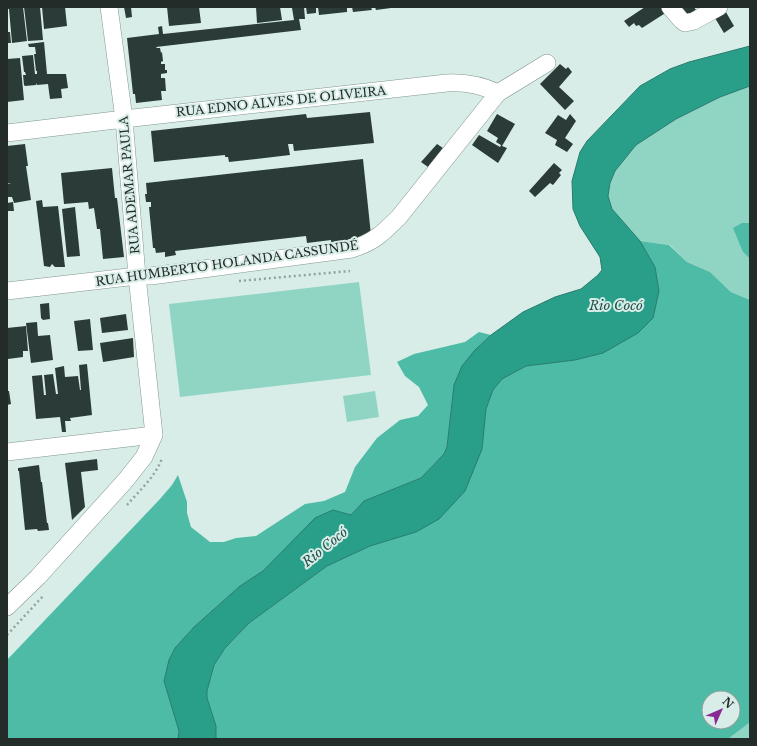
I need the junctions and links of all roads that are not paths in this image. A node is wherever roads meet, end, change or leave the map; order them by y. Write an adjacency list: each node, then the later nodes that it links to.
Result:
1 (109, 7): 6 (street, RUA ADEMAR PAULA)
2 (670, 7): 3 (street)
3 (713, 11)
4 (546, 63): 5 (street)
5 (498, 93): 6 (street, RUA EDNO ALVES DE OLIVEIRA); 8 (street, RUA HUMBERTO HOLANDA CASSUNDÉ)
6 (124, 119): 7 (street, RUA EDNO ALVES DE OLIVEIRA); 8 (street, RUA ADEMAR PAULA)
7 (7, 134)
8 (137, 276): 9 (street, RUA HUMBERTO HOLANDA CASSUNDÉ); 10 (street, RUA ADEMAR PAULA)
9 (7, 291)
10 (154, 435): 11 (street); 12 (street)
11 (7, 452)
12 (7, 607)

